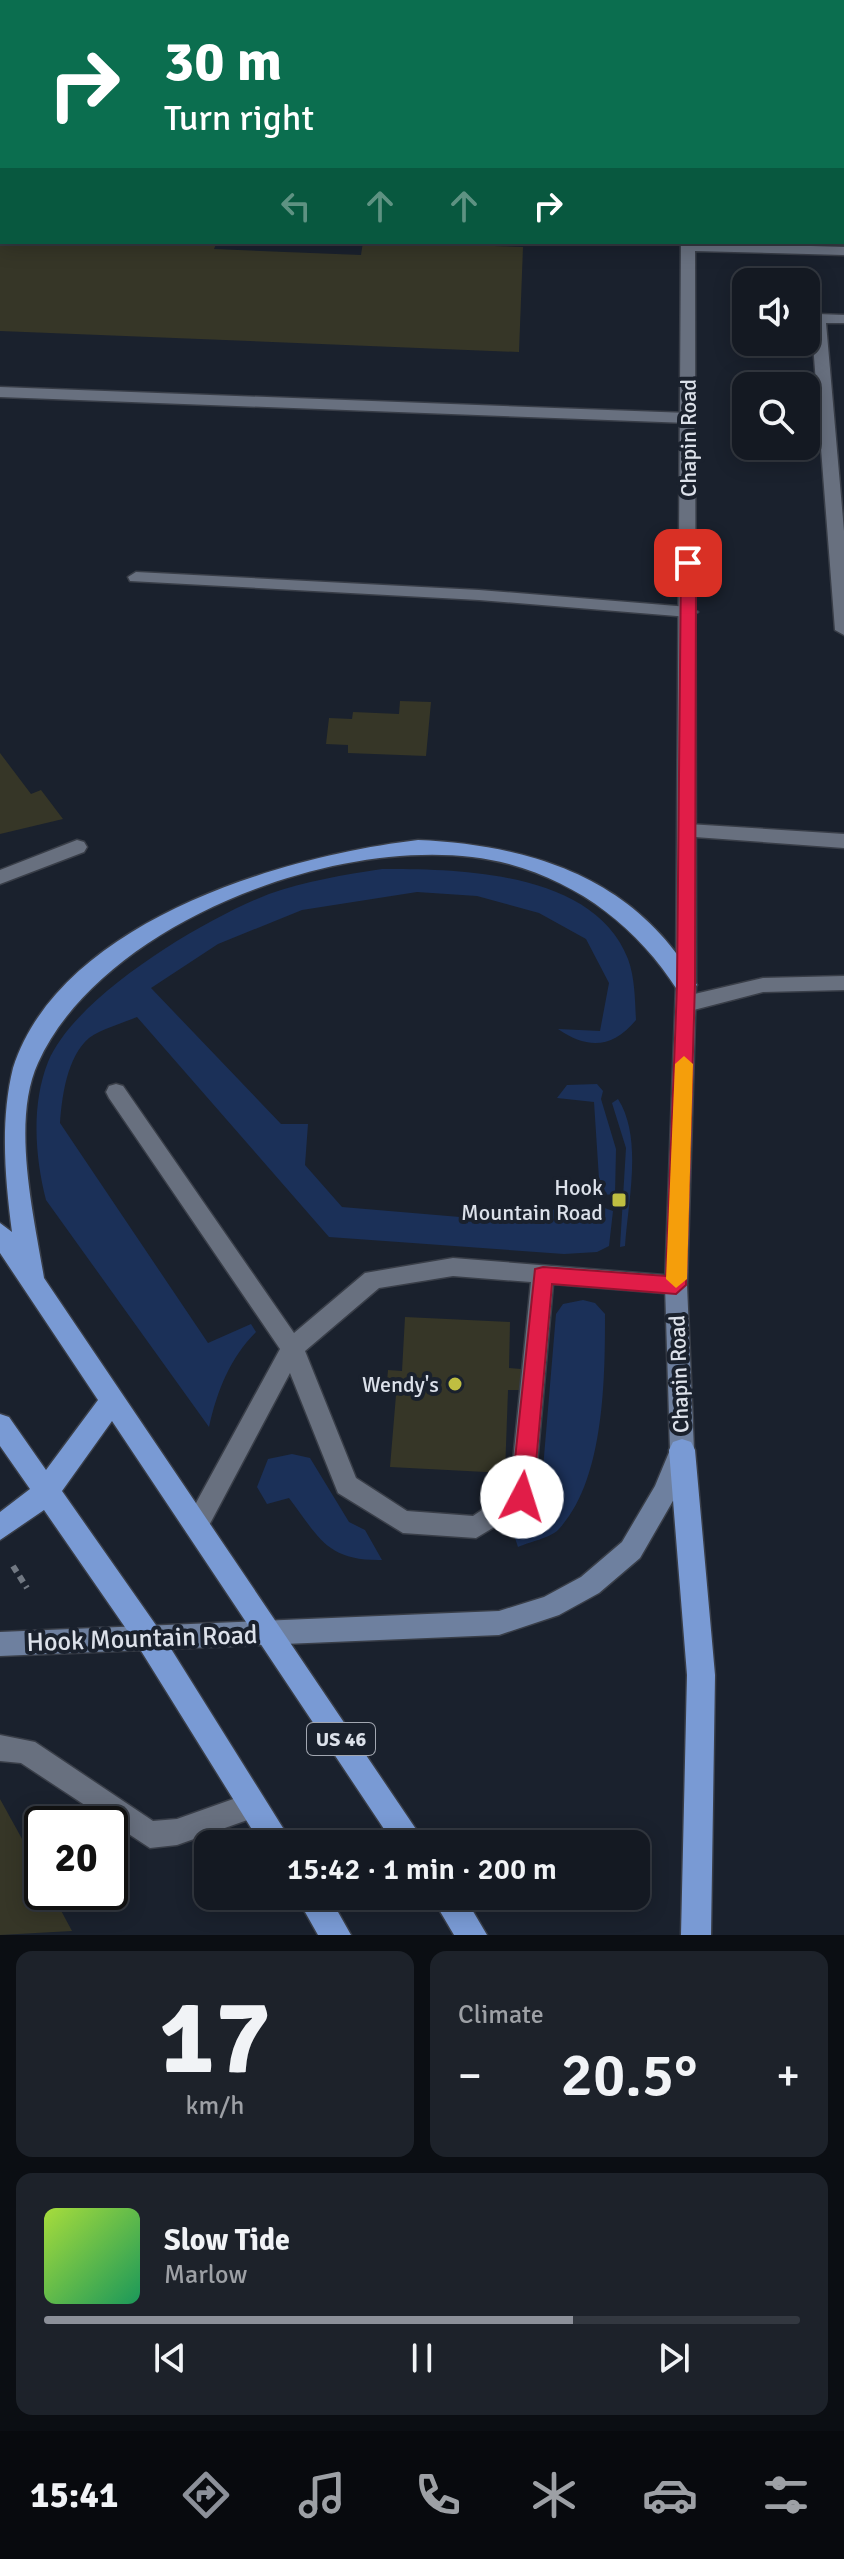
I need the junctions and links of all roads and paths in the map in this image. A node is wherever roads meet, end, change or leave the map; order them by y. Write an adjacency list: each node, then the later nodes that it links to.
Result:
1 (688, 244): 2 (street); 5 (street, Chapin Road)
2 (844, 251)
3 (844, 319): 8 (street)
4 (0, 392): 5 (street)
5 (688, 418): 7 (street, Chapin Road)
6 (136, 577): 7 (street)
7 (689, 612): 9 (street, Chapin Road)
8 (844, 630)
9 (688, 831): 10 (street); 14 (street, Chapin Road)
10 (844, 841)
11 (77, 847): 12 (street)
12 (0, 877)
13 (844, 983): 14 (street)
14 (686, 994): 18 (highway); 19 (main road, Chapin Road)
15 (116, 1092): 20 (street)
16 (0, 1233): 18 (highway, US 46)
17 (543, 1275): 19 (street); 20 (street); 20 (street)
18 (32, 1281): 21 (highway, US 46)
19 (676, 1285): 23 (main road, Chapin Road)
20 (292, 1348): 25 (street)
21 (112, 1401): 24 (highway); 25 (highway, US 46)
22 (0, 1425): 24 (highway)
23 (682, 1450): 29 (main road, Hook Mountain Road); 40 (highway)
24 (45, 1493): 26 (highway); 30 (highway)
25 (196, 1525): 29 (highway, US 46)
26 (0, 1528)
27 (13, 1566): 28 (path)
28 (27, 1588)
29 (271, 1635): 30 (main road, Hook Mountain Road); 35 (highway, US 46)
30 (148, 1637): 31 (main road, Hook Mountain Road); 33 (highway)
31 (0, 1644)
32 (13, 1750): 33 (street)
33 (253, 1805): 34 (highway)
34 (269, 1830)
35 (402, 1830)
36 (320, 1910): 38 (highway)
37 (455, 1910): 39 (highway)
38 (336, 1935)
39 (472, 1935)
40 (696, 1935)

